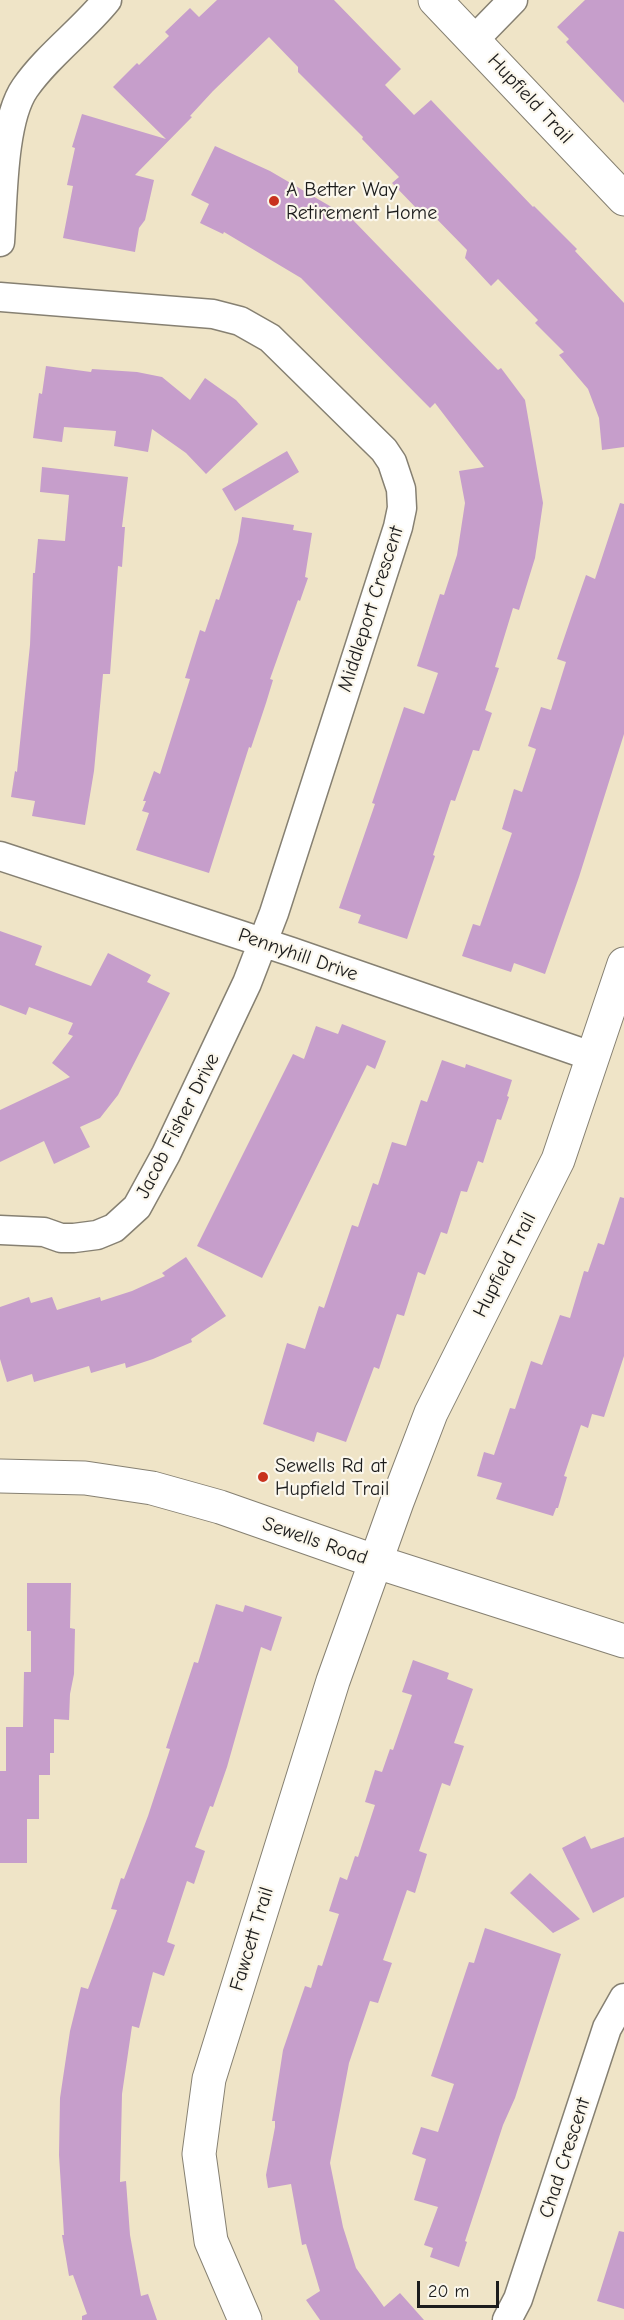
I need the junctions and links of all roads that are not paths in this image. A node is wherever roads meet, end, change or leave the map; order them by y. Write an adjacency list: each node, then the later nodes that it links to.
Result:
1 (107, 0): 6 (street)
2 (435, 0): 4 (street, Hupfield Trail)
3 (513, 0): 4 (street)
4 (474, 40): 5 (street, Hupfield Trail)
5 (624, 199)
6 (0, 242)
7 (0, 297): 9 (street, Middleport Crescent)
8 (0, 856): 9 (street, Pennyhill Drive)
9 (262, 943): 11 (street, Pennyhill Drive); 12 (street, Jacob Fisher Drive)
10 (624, 964): 11 (street, Hupfield Trail)
11 (594, 1057): 14 (street, Hupfield Trail)
12 (0, 1230)
13 (0, 1476): 14 (street, Sewells Road)
14 (377, 1562): 15 (street, Sewells Road); 17 (street, Fawcett Trail)
15 (624, 1641)
16 (624, 1998): 18 (street, Chad Crescent)
17 (245, 2320)
18 (507, 2320)

